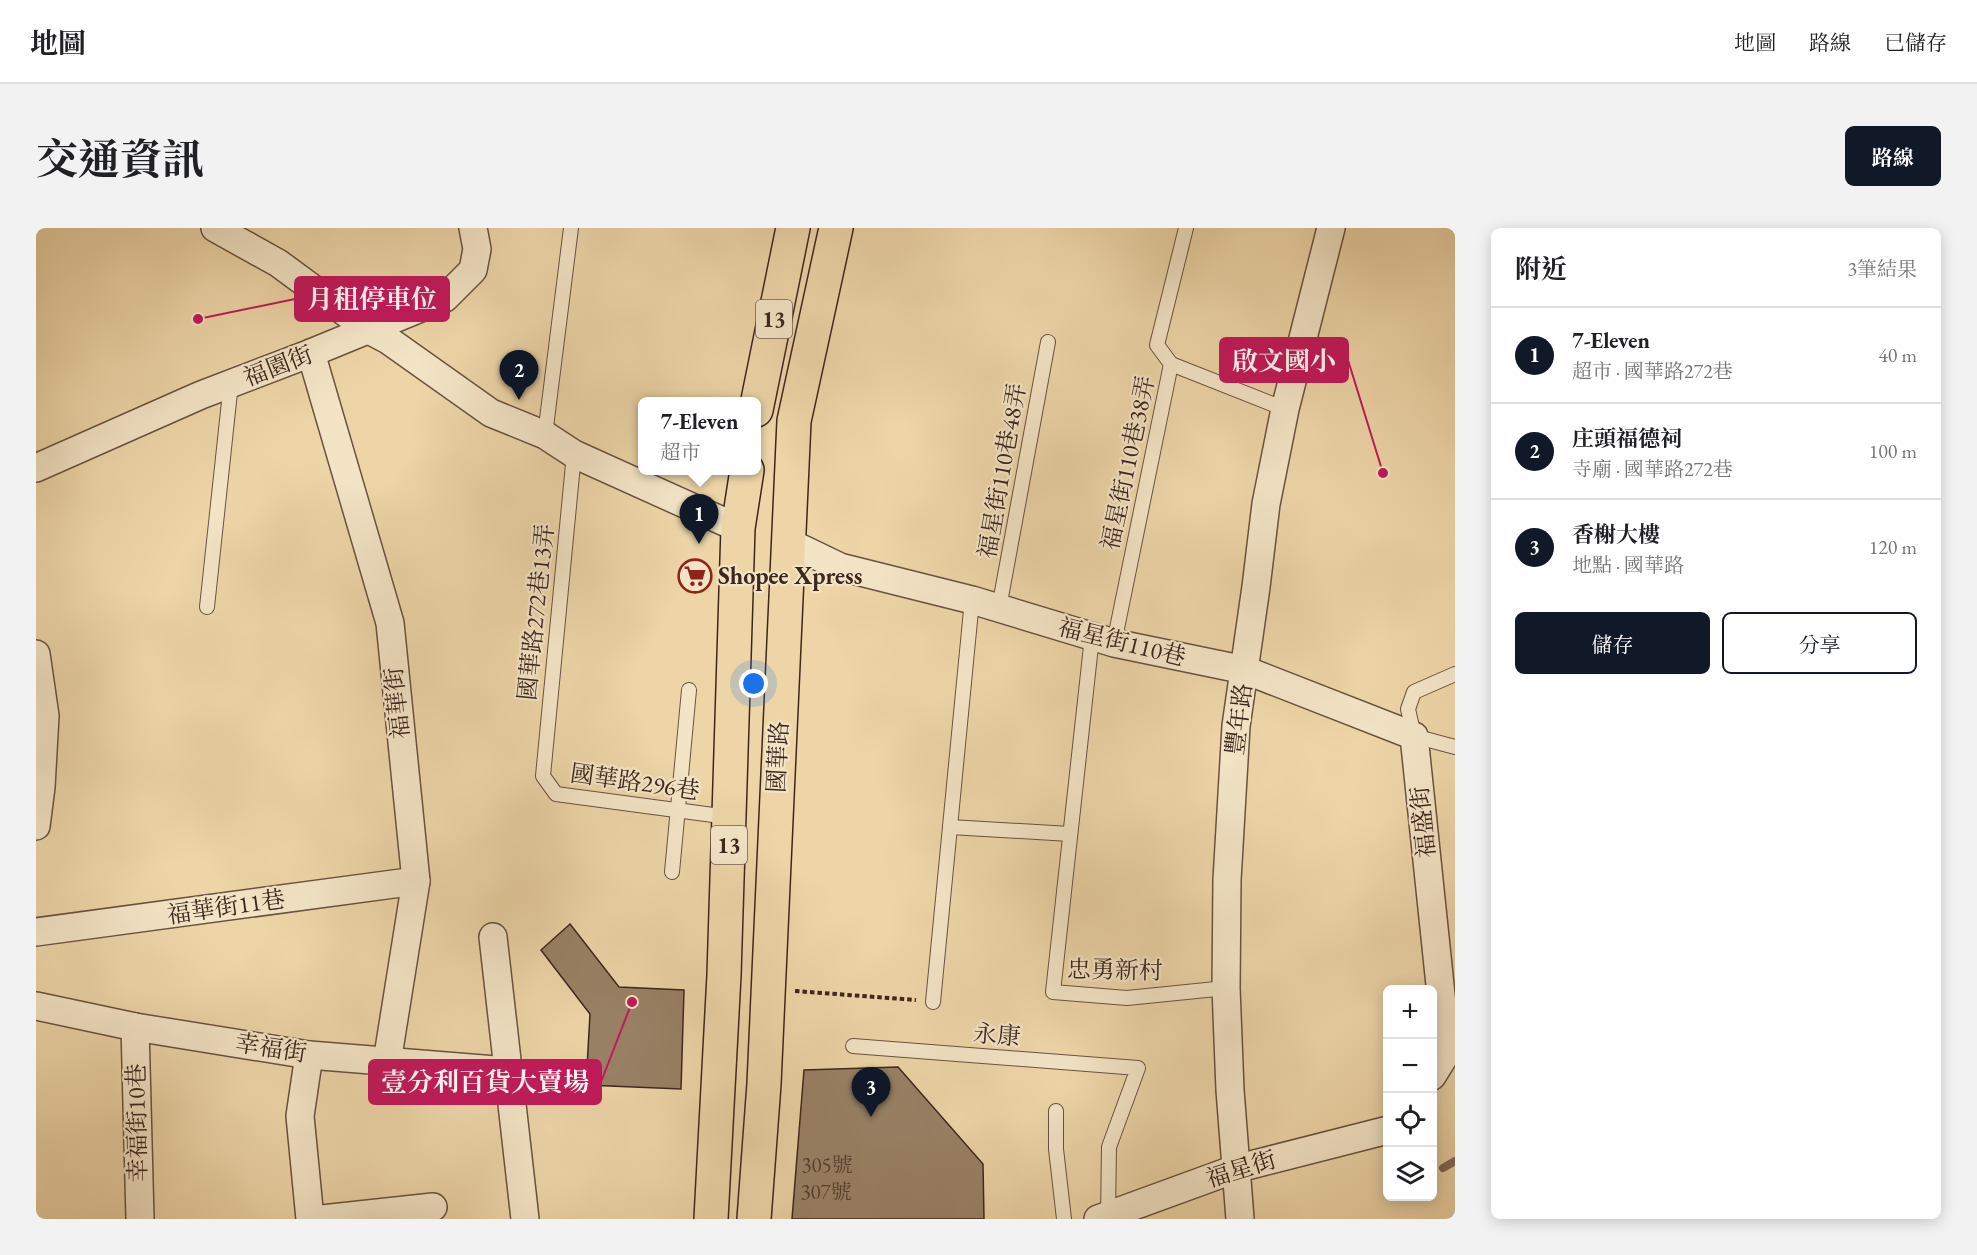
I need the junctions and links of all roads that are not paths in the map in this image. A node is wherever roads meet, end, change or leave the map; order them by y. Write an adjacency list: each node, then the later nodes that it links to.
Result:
1 (215, 228): 8 (street)
2 (473, 228): 8 (street, 福園街)
3 (571, 228): 15 (lane)
4 (793, 228): 13 (main road, 13)
5 (837, 228): 20 (main road, 國華路 / 13)
6 (1186, 228): 11 (lane, 福星街110巷38弄)
7 (1331, 228): 14 (street, 豐年路)
8 (369, 330): 10 (street, 福園街); 15 (street)
9 (1048, 342): 23 (lane, 福星街110巷48弄)
10 (311, 353): 12 (street, 福園街); 38 (street, 福華街)
11 (1171, 364): 14 (lane); 24 (lane, 福星街110巷38弄)
12 (231, 383): 17 (street, 福園街); 22 (lane)
13 (759, 397)
14 (1285, 409): 26 (street, 豐年路)
15 (545, 435): 16 (street)
16 (574, 454): 19 (street); 31 (lane, 國華路272巷13弄)
17 (36, 468)
18 (746, 475): 19 (main road, 國華路 / 13)
19 (738, 528): 20 (main road); 33 (main road, 國華路 / 13)
20 (788, 542): 21 (street, 福星街110巷); 61 (main road, 國華路 / 13)
21 (972, 600): 23 (street, 福星街110巷); 35 (lane)
22 (207, 607)
23 (999, 608): 24 (street, 福星街110巷)
24 (1103, 640): 26 (street, 福星街110巷); 36 (lane, 忠勇新村)
25 (36, 654): 34 (street)
26 (1245, 670): 29 (street, 福星街110巷); 41 (street, 豐年路)
27 (1455, 674): 29 (lane)
28 (689, 690): 32 (lane)
29 (1414, 736): 30 (lane, 福星街110巷); 46 (street, 福盛街)
30 (1455, 747)
31 (543, 776): 32 (lane, 國華路296巷)
32 (679, 811): 33 (lane, 國華路296巷); 37 (lane)
33 (730, 817): 60 (main road, 國華路 / 13)
34 (36, 826)
35 (950, 827): 36 (lane); 42 (lane)
36 (1070, 834): 41 (lane, 忠勇新村)
37 (672, 873)
38 (416, 881): 39 (street, 福華街11巷); 48 (street, 福華街)
39 (36, 932)
40 (493, 937): 50 (street)
41 (1226, 988): 53 (street, 豐年路)
42 (933, 1002)
43 (36, 1006): 44 (street, 幸福街)
44 (135, 1027): 47 (street, 幸福街); 56 (street, 幸福街10巷)
45 (853, 1046): 55 (lane, 永康)
46 (1451, 1048): 49 (street)
47 (309, 1055): 48 (street, 幸福街); 57 (street)
48 (387, 1062): 50 (street, 幸福街)
49 (1437, 1069)
50 (508, 1071): 59 (street)
51 (1056, 1111): 62 (lane)
52 (1383, 1131): 53 (street, 福星街)
53 (1235, 1169): 55 (street, 福星街); 63 (street, 豐年路)
54 (433, 1207): 58 (street)
55 (1103, 1218)
56 (140, 1219)
57 (310, 1219)
58 (322, 1219)
59 (525, 1219)
60 (711, 1219)
61 (754, 1219)
62 (1064, 1219)
63 (1240, 1219)

